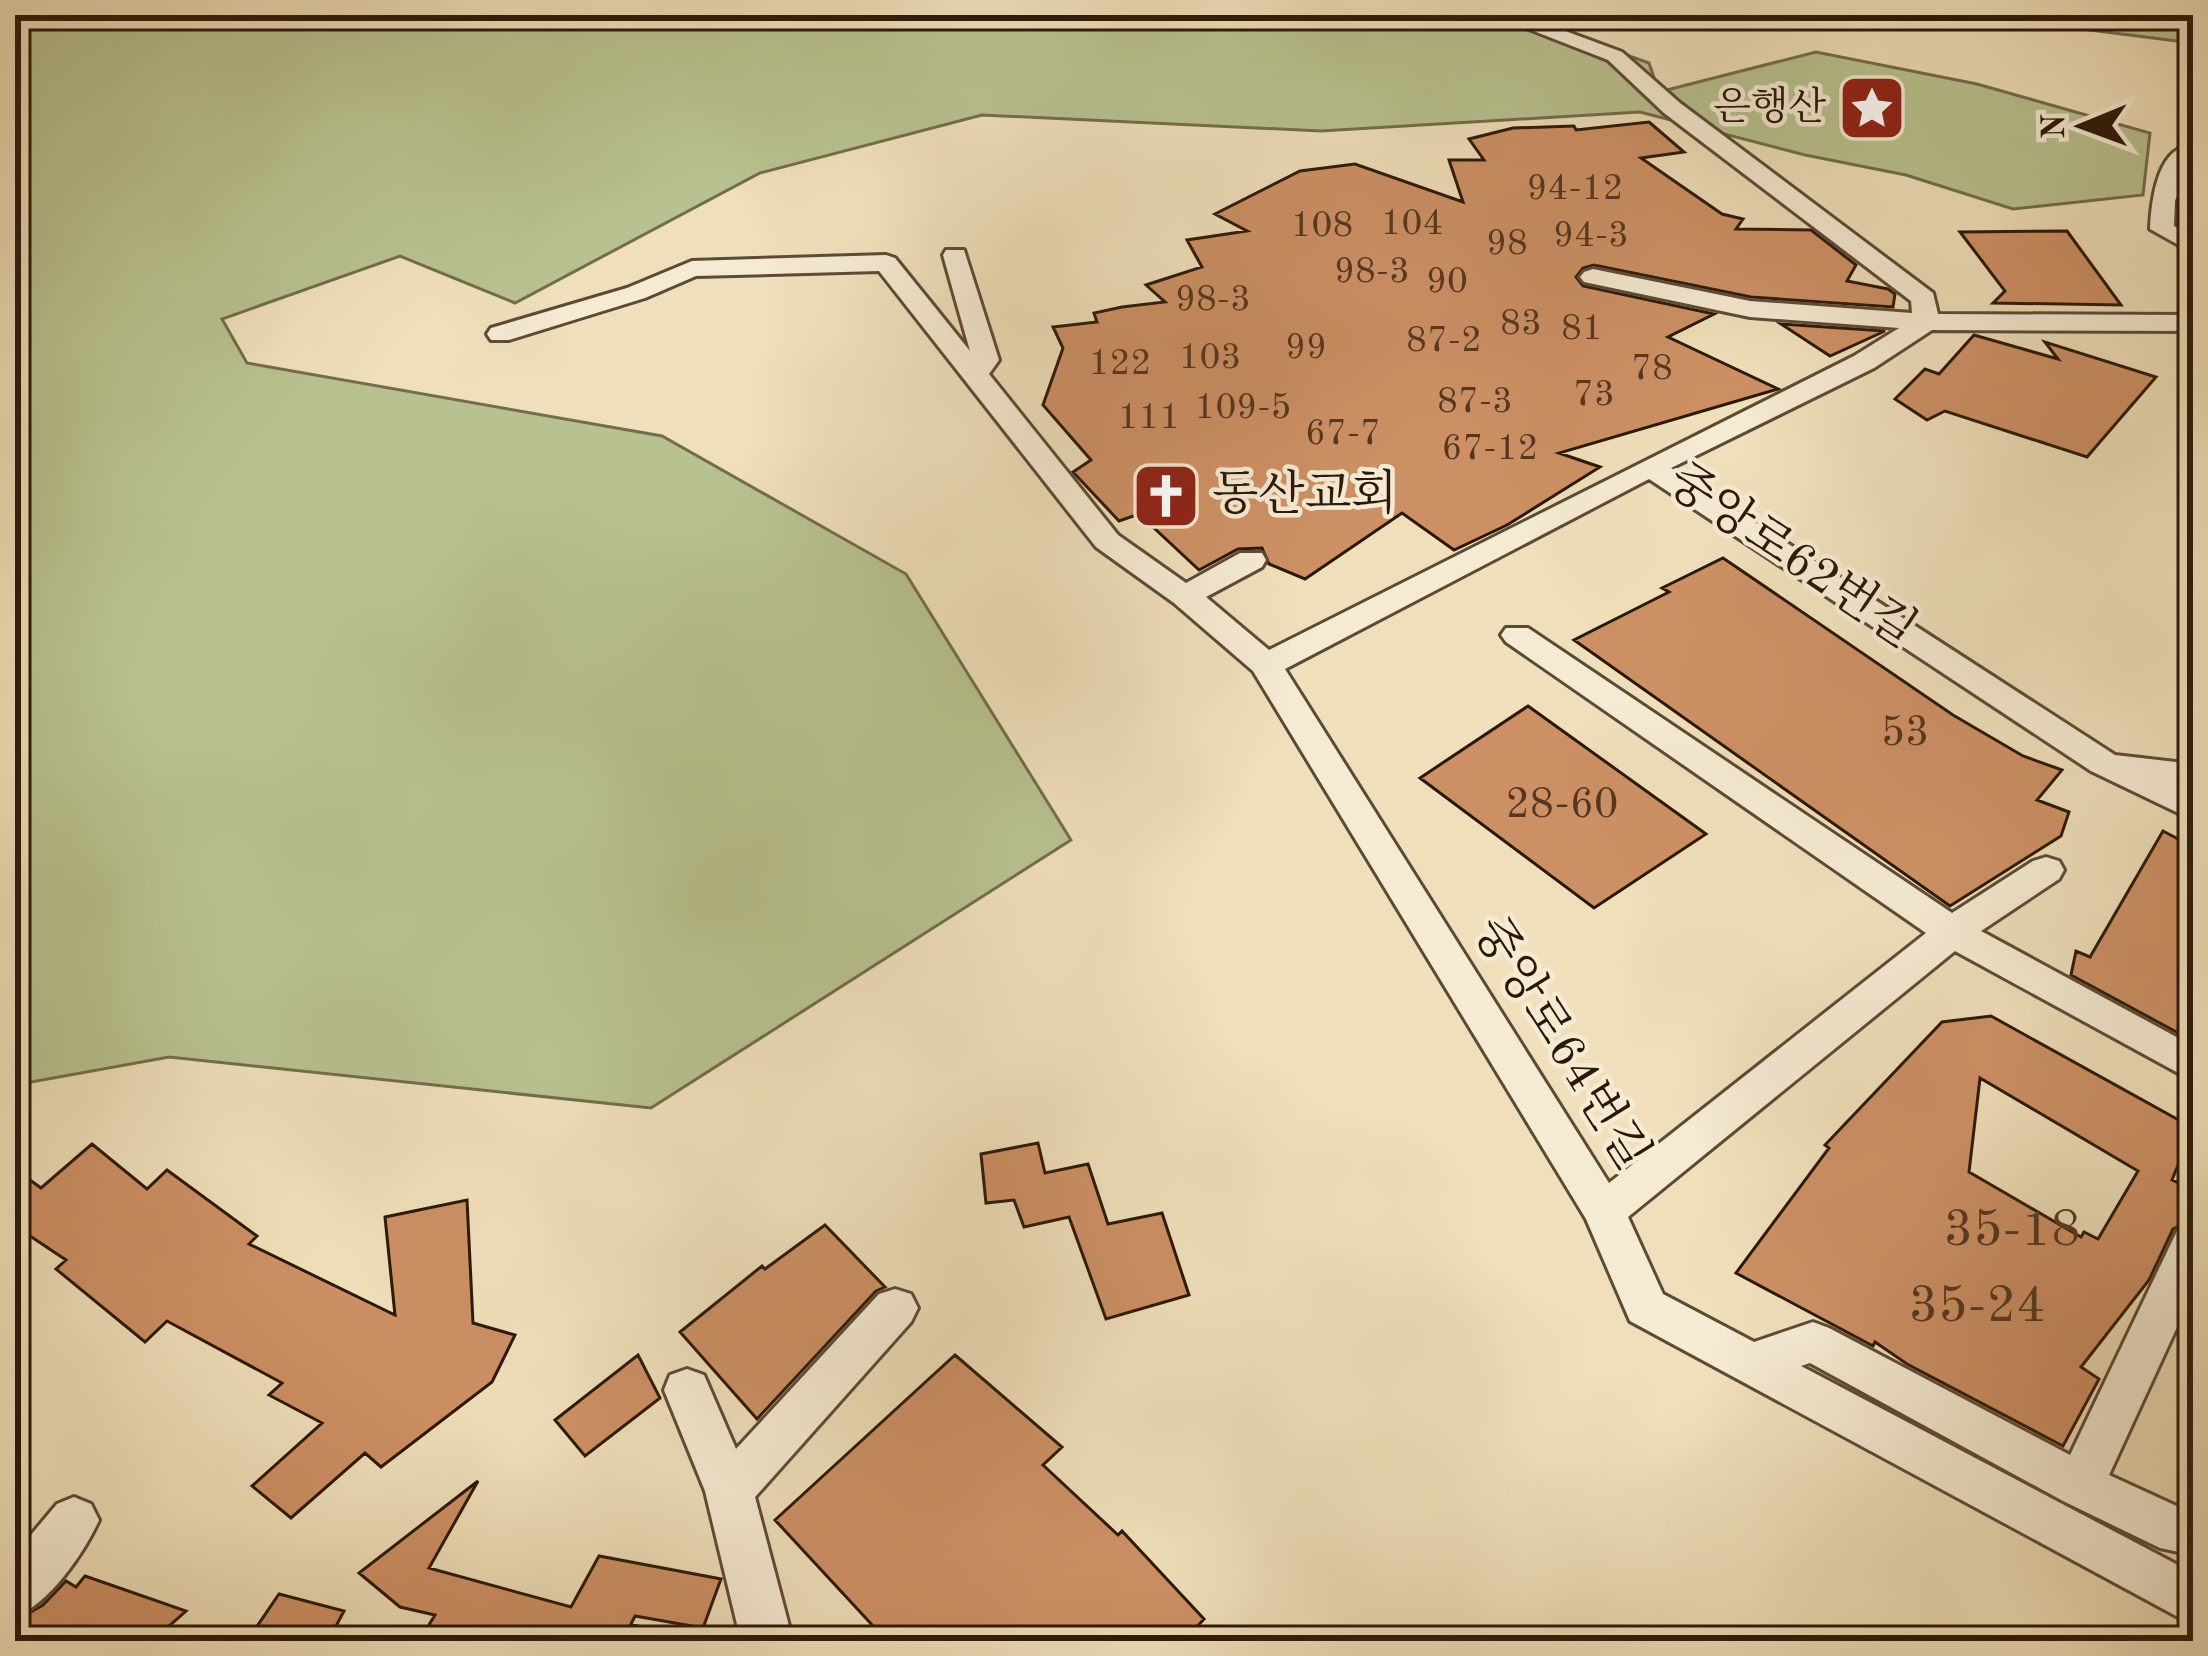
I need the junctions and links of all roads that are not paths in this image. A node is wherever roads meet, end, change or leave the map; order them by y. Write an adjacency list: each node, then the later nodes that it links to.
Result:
1 (1503, 15): 6 (street)
2 (2182, 154): 3 (street)
3 (2193, 246)
4 (955, 255): 9 (street)
5 (1593, 277): 6 (street)
6 (1926, 322): 7 (street); 10 (street, 중앙로62번길)
7 (2193, 323)
8 (500, 334): 9 (street, 중앙로64번길)
9 (973, 376): 12 (street, 중앙로64번길)
10 (1650, 467): 14 (street); 15 (street, 중앙로62번길)
11 (1251, 560): 12 (street)
12 (1185, 596): 14 (street, 중앙로64번길)
13 (1517, 635): 19 (street)
14 (1266, 664): 21 (street, 중앙로64번길)
15 (2104, 763): 16 (street); 17 (street, 중앙로62번길)
16 (2193, 776)
17 (2193, 808)
18 (2046, 870): 19 (street)
19 (1952, 932): 20 (street); 21 (street)
20 (2193, 1065)
21 (1604, 1212): 24 (street, 중앙로64번길)
22 (2193, 1244): 26 (street)
23 (895, 1309): 27 (street)
24 (1752, 1363): 26 (street); 31 (street, 중앙로64번길)
25 (687, 1390): 27 (street)
26 (2080, 1485): 29 (street)
27 (729, 1491): 32 (street)
28 (74, 1520): 30 (street)
29 (2193, 1532)
30 (15, 1593)
31 (2193, 1600)
32 (767, 1641)

